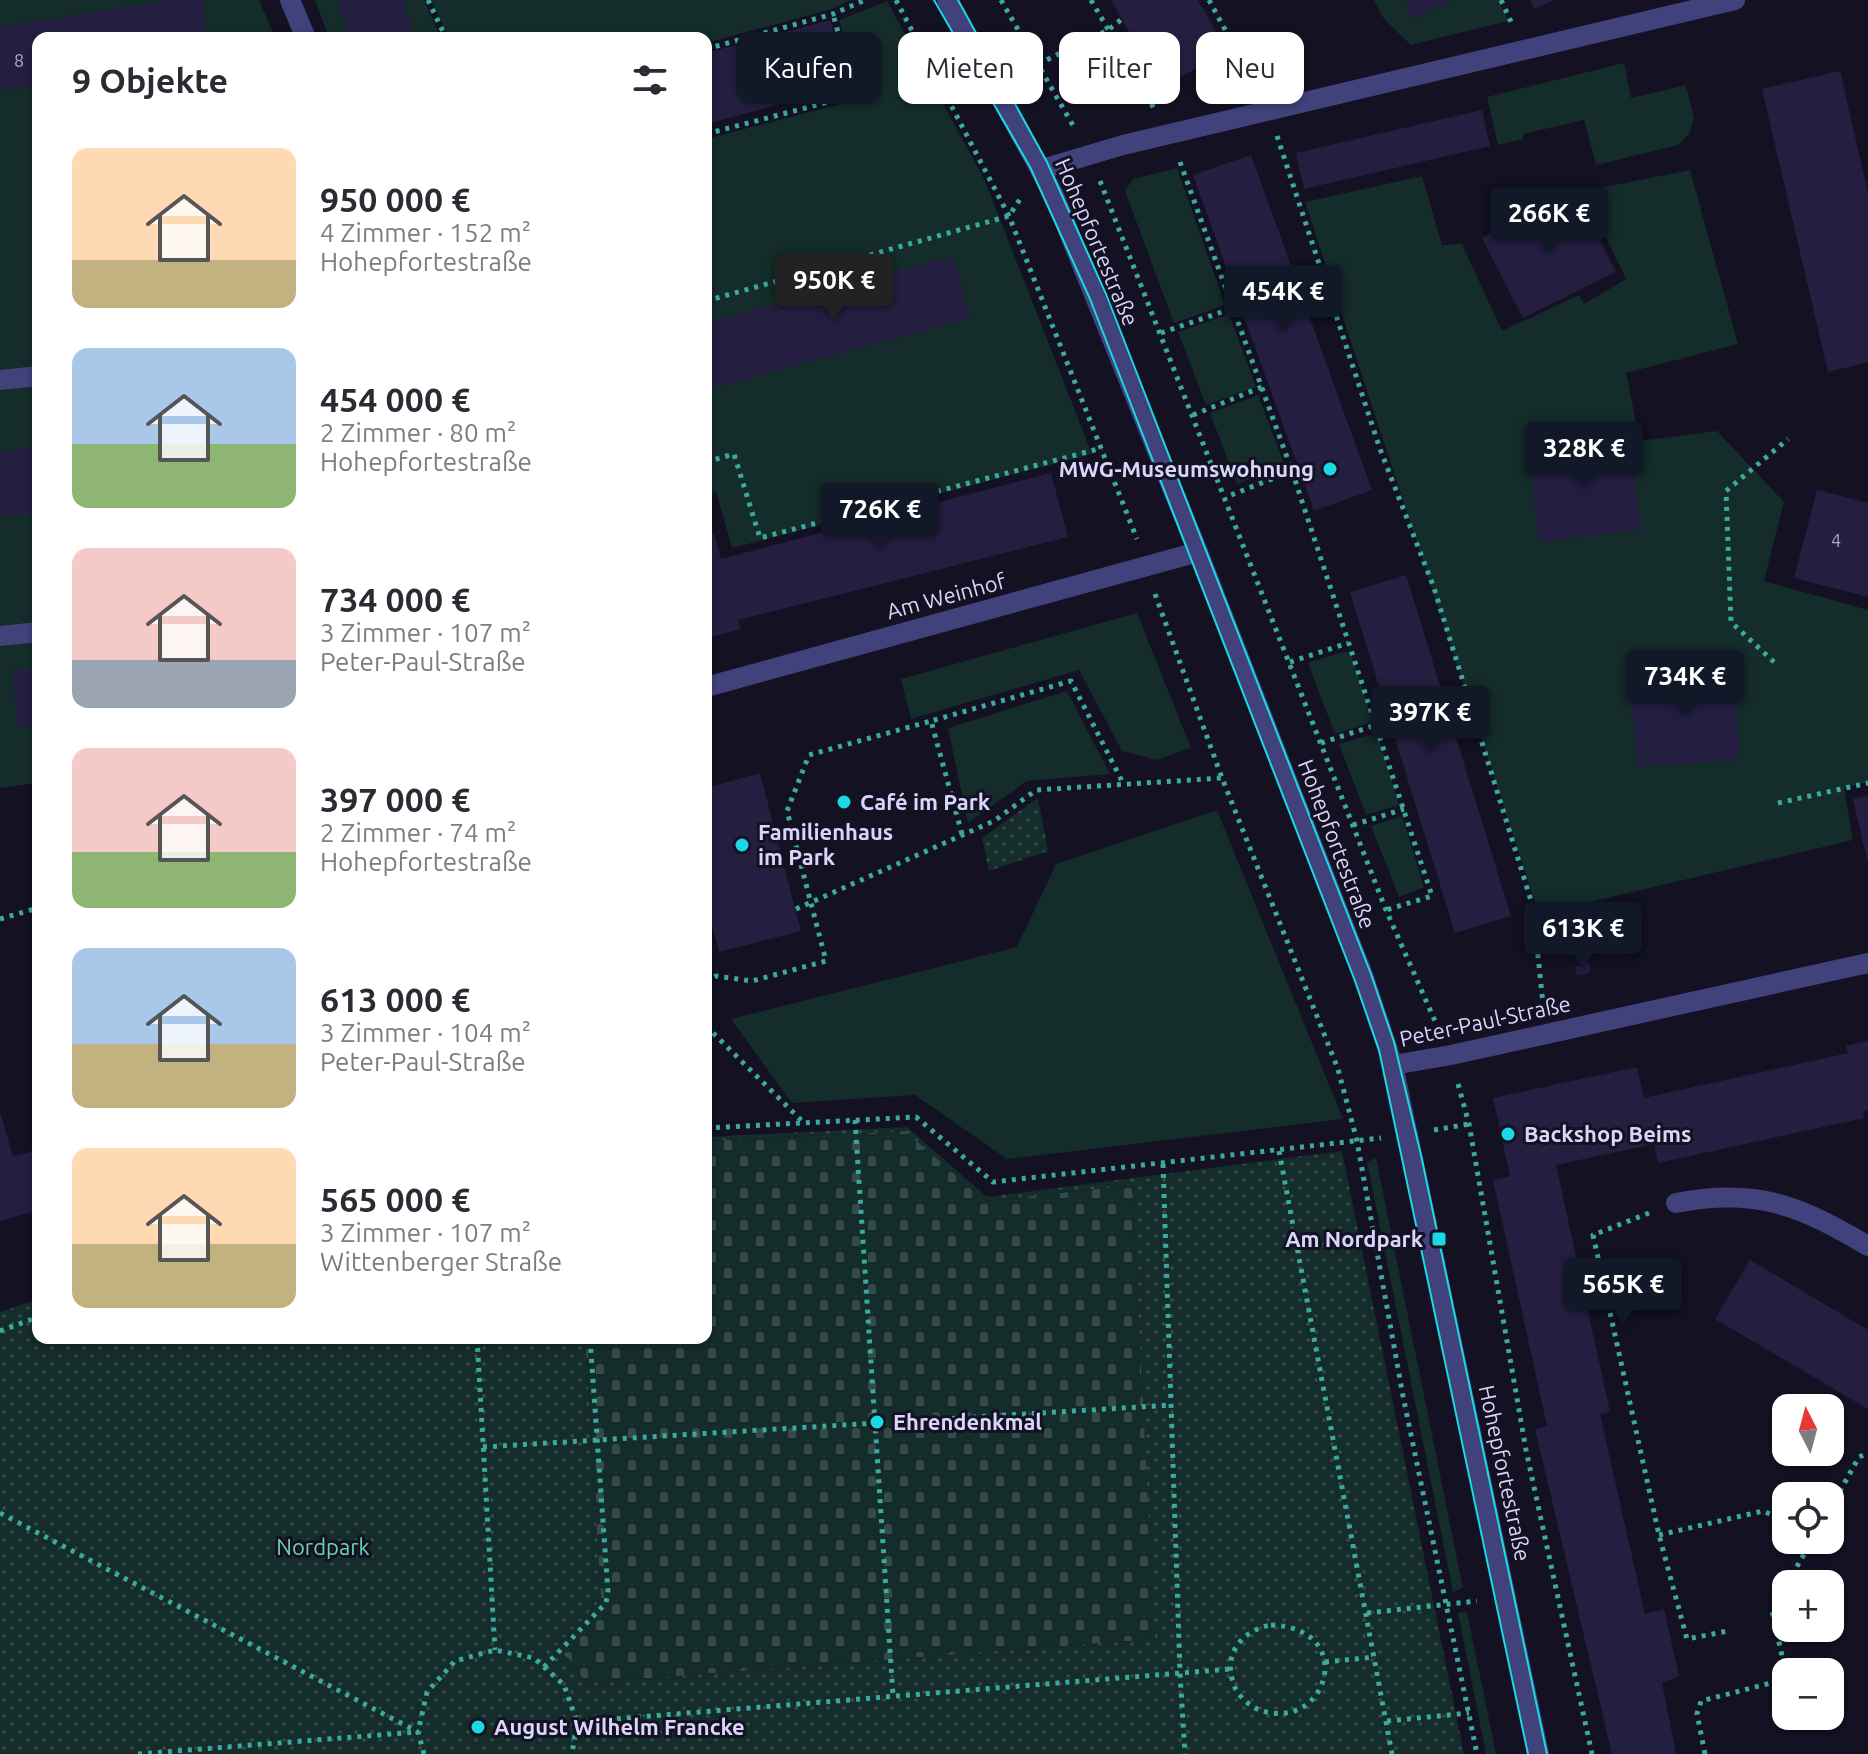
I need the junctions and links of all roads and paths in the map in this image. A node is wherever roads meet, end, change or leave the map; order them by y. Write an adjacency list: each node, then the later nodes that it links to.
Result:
1 (290, 0): 13 (street)
2 (428, 0): 14 (path)
3 (865, 0): 10 (path)
4 (896, 0): 25 (path)
5 (947, 0): 23 (street, Hohepfortestraße)
6 (1001, 0): 15 (path, Hohepfortestraße)
7 (1091, 0): 12 (path)
8 (1209, 0): 19 (path)
9 (1735, 0): 19 (street)
10 (833, 14): 16 (path); 20 (path)
11 (1122, 19): 12 (path)
12 (1108, 30): 17 (path); 21 (path)
13 (303, 32)
14 (443, 32)
15 (1020, 32)
16 (712, 48)
17 (1043, 62)
18 (1043, 73): 22 (path, Hohepfortestraße)
19 (1269, 110): 21 (street); 65 (path)
20 (712, 132)
21 (1169, 134): 23 (street); 27 (path)
22 (1078, 135)
23 (1042, 169): 39 (street, Hohepfortestraße)
24 (1099, 178): 28 (path, Hohepfortestraße)
25 (1009, 216): 26 (path); 34 (path)
26 (712, 299)
27 (1233, 308): 28 (path); 31 (path)
28 (1161, 333): 32 (path, Hohepfortestraße)
29 (32, 377): 30 (street)
30 (0, 380)
31 (1262, 387): 32 (path); 36 (path)
32 (1193, 415): 37 (path, Hohepfortestraße)
33 (1788, 439): 45 (path)
34 (1102, 448): 35 (path); 38 (path)
35 (712, 460)
36 (1292, 471): 37 (path); 43 (path)
37 (1226, 497): 44 (path, Hohepfortestraße)
38 (1140, 546)
39 (1198, 552): 46 (street, Am Weinhof); 67 (street, Hohepfortestraße)
40 (1153, 587): 50 (path)
41 (32, 633): 42 (street)
42 (0, 636)
43 (1348, 643): 44 (path); 48 (path)
44 (1290, 662): 49 (path, Hohepfortestraße)
45 (1774, 662)
46 (712, 685)
47 (931, 721): 52 (path); 56 (path); 57 (path)
48 (1376, 725): 49 (path); 54 (path)
49 (1321, 743): 55 (path, Hohepfortestraße)
50 (1222, 778): 52 (path); 74 (path)
51 (1868, 783): 53 (path)
52 (1124, 785): 56 (path)
53 (1778, 803)
54 (1404, 809): 55 (path); 60 (path)
55 (1353, 825): 60 (path, Hohepfortestraße)
56 (962, 834): 57 (path)
57 (810, 902): 58 (path); 63 (path)
58 (796, 909)
59 (32, 910): 61 (path)
60 (1386, 910): 66 (path, Hohepfortestraße)
61 (0, 919)
62 (1868, 963): 65 (street, Peter-Paul-Straße)
63 (712, 978)
64 (712, 1032): 70 (path)
65 (1546, 1032): 67 (street, Peter-Paul-Straße)
66 (1441, 1034)
67 (1393, 1065): 73 (street, Hohepfortestraße)
68 (1458, 1082): 71 (path, Hohepfortestraße)
69 (855, 1120): 70 (path); 76 (path); 84 (path)
70 (804, 1123): 72 (path)
71 (1469, 1124): 73 (path); 115 (path, Hohepfortestraße)
72 (712, 1128)
73 (1407, 1134): 74 (path); 114 (street, Hohepfortestraße)
74 (1357, 1141): 75 (path); 93 (path)
75 (1279, 1151): 76 (path); 94 (path)
76 (1163, 1164): 83 (path)
77 (1676, 1203): 78 (street); 91 (path)
78 (1868, 1246)
79 (32, 1319): 80 (path)
80 (0, 1331)
81 (477, 1344): 86 (path)
82 (590, 1344): 85 (path)
83 (1172, 1405): 84 (path); 101 (path)
84 (877, 1422): 85 (path); 103 (path)
85 (598, 1439): 86 (path); 99 (path)
86 (483, 1447): 96 (path)
87 (1868, 1453): 88 (path)
88 (1844, 1484)
89 (0, 1513): 107 (path)
90 (1772, 1515): 91 (path)
91 (1659, 1535): 95 (path)
92 (1465, 1602): 93 (path)
93 (1446, 1605): 94 (path); 104 (path)
94 (1367, 1613): 97 (path)
95 (1728, 1631)
96 (495, 1650): 99 (path); 107 (path)
97 (1375, 1657): 98 (path); 105 (path)
98 (1325, 1662): 100 (path); 100 (path)
99 (544, 1667): 106 (path)
100 (1230, 1669): 101 (path)
101 (1180, 1673): 103 (path); 111 (path)
102 (1772, 1680): 116 (path)
103 (893, 1696): 106 (path)
104 (1470, 1713): 105 (path); 113 (path)
105 (1387, 1721): 112 (path)
106 (577, 1722): 110 (path)
107 (418, 1732): 108 (path); 109 (path)
108 (138, 1754)
109 (424, 1754)
110 (572, 1754)
111 (1185, 1754)
112 (1392, 1754)
113 (1477, 1754)
114 (1539, 1754)
115 (1592, 1754)
116 (1705, 1754)

